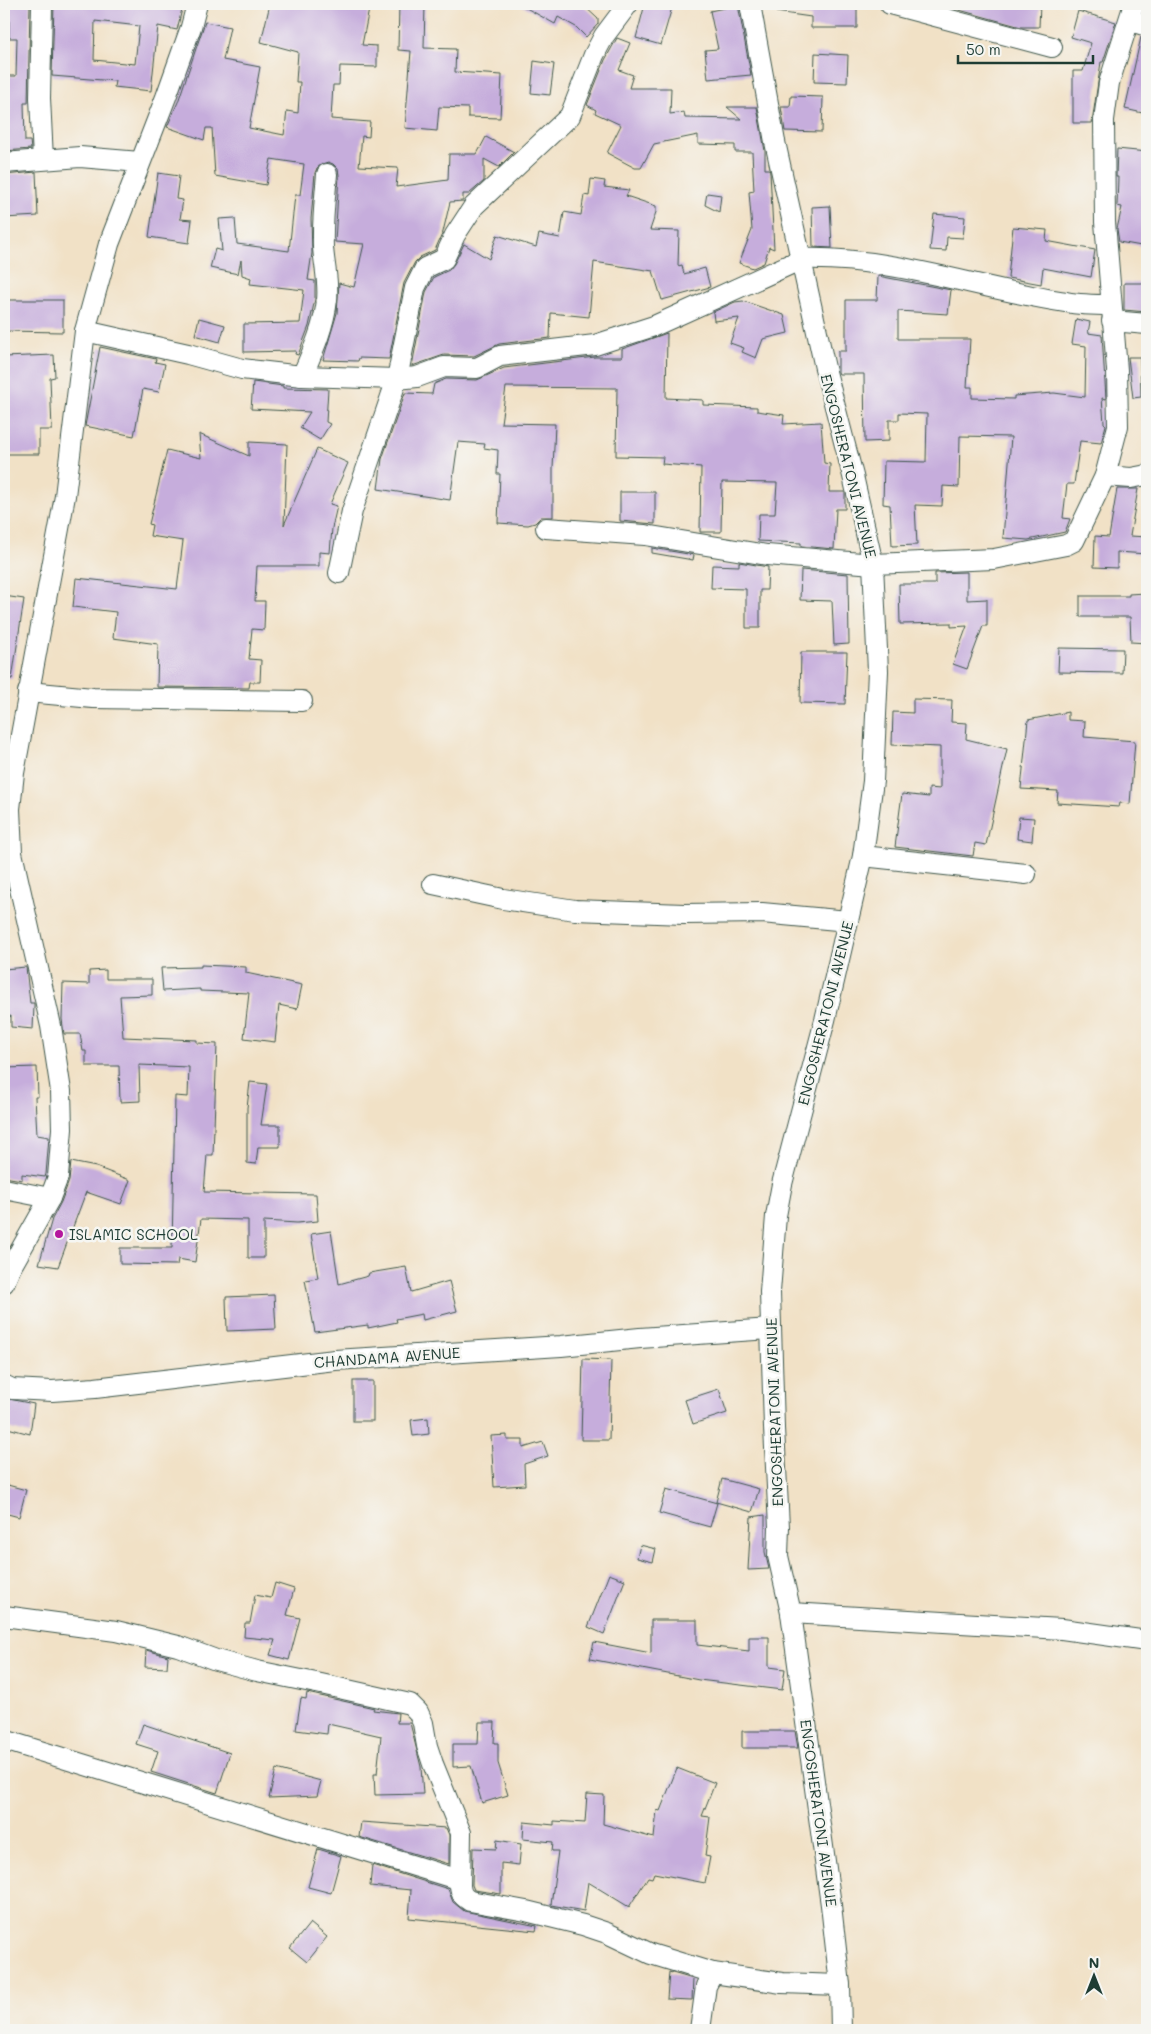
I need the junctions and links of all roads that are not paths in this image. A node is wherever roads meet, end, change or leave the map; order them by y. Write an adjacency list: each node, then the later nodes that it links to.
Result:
1 (42, 4): 8 (street)
2 (196, 4): 9 (street)
3 (628, 4): 17 (street)
4 (750, 4): 12 (street, ENGOSHERATONI AVENUE)
5 (890, 4): 7 (street)
6 (1137, 17): 13 (street)
7 (1052, 48)
8 (43, 159): 9 (street); 10 (street)
9 (140, 162): 15 (street)
10 (4, 163)
11 (327, 174): 16 (street)
12 (802, 259): 13 (street); 17 (street); 21 (street, ENGOSHERATONI AVENUE)
13 (1112, 313): 14 (street); 19 (street)
14 (1147, 324)
15 (85, 331): 16 (street); 23 (street)
16 (302, 376): 17 (street)
17 (397, 379): 22 (street)
18 (1147, 475): 19 (street)
19 (1105, 476): 21 (street)
20 (546, 528): 21 (street)
21 (873, 564): 25 (street, ENGOSHERATONI AVENUE)
22 (340, 573)
23 (28, 692): 24 (street); 30 (street)
24 (302, 701)
25 (863, 856): 26 (street); 28 (street, ENGOSHERATONI AVENUE)
26 (1026, 874)
27 (433, 884): 28 (street)
28 (848, 920): 32 (street, ENGOSHERATONI AVENUE)
29 (4, 1189): 30 (street)
30 (50, 1198): 31 (street)
31 (4, 1283)
32 (772, 1329): 33 (street, CHANDAMA AVENUE); 34 (street, ENGOSHERATONI AVENUE)
33 (4, 1385)
34 (791, 1613): 36 (street); 40 (street, ENGOSHERATONI AVENUE)
35 (4, 1616): 38 (street)
36 (1147, 1641)
37 (4, 1740): 38 (street)
38 (460, 1880): 39 (street)
39 (713, 1973): 40 (street); 41 (street)
40 (840, 1985): 42 (street, ENGOSHERATONI AVENUE)
41 (700, 2030)
42 (841, 2030)

